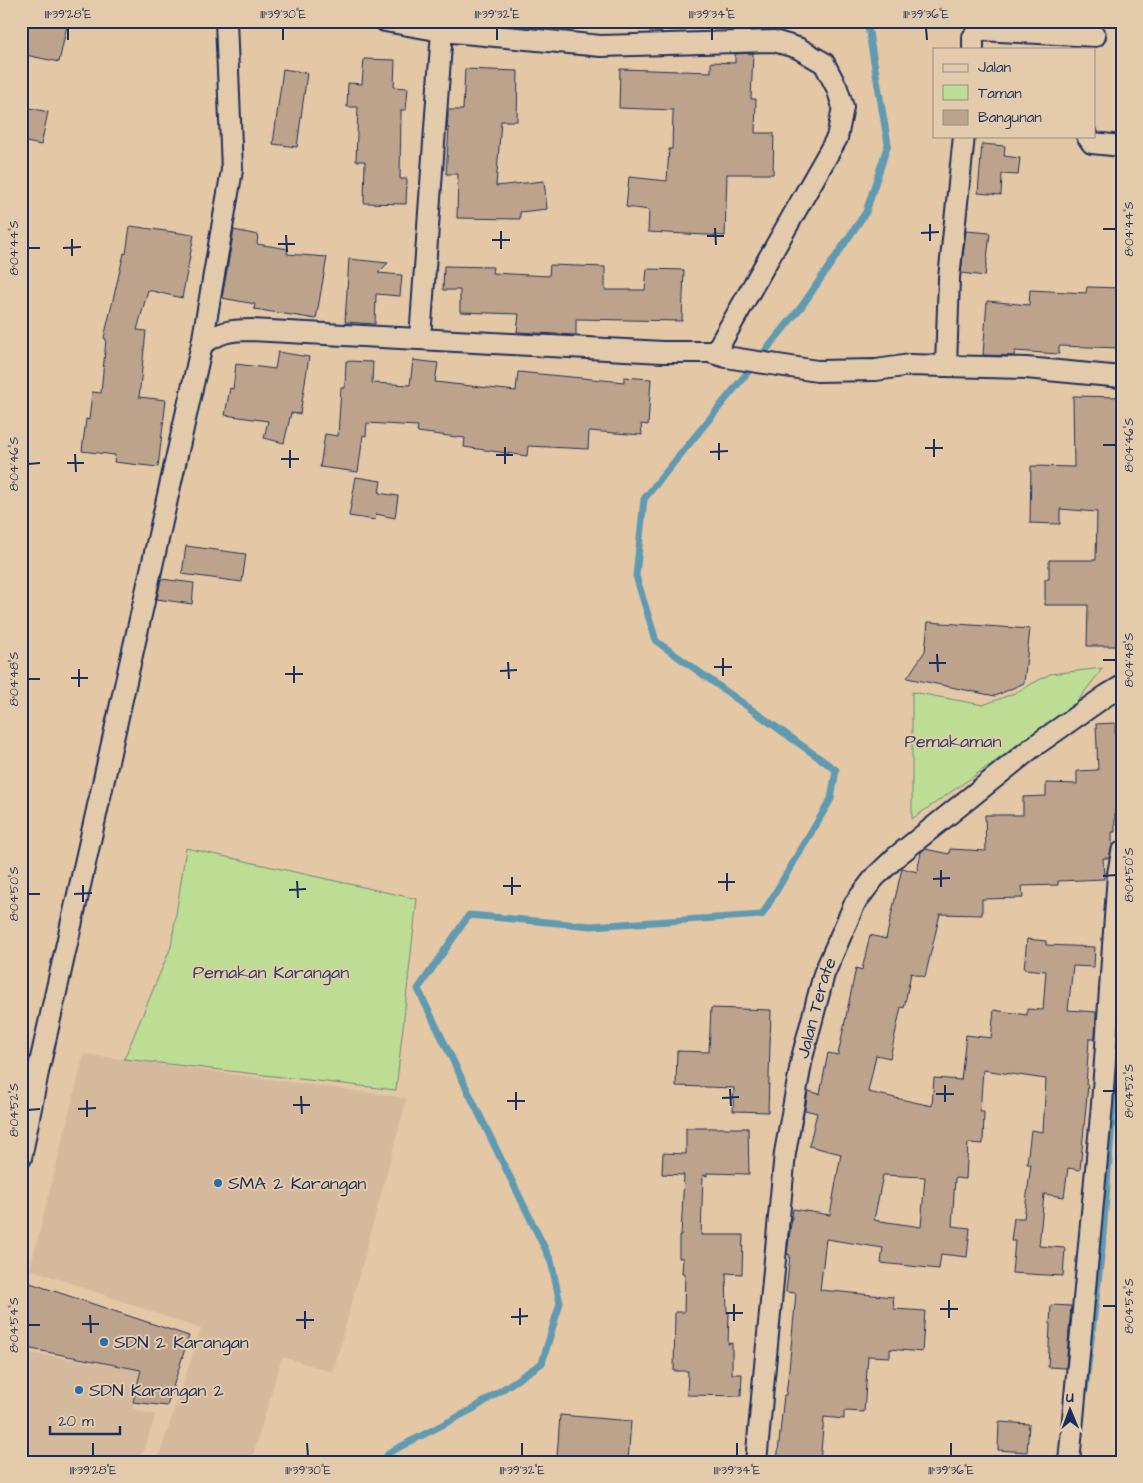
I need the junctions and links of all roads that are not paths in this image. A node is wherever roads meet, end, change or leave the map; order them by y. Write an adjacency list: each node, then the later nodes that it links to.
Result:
1 (226, 21): 10 (street)
2 (385, 21): 3 (street)
3 (442, 31): 9 (street); 11 (street)
4 (1096, 36): 5 (street)
5 (973, 48)
6 (964, 138): 12 (street)
7 (1088, 138): 8 (street)
8 (1122, 146)
9 (420, 338): 10 (street); 11 (street)
10 (202, 344): 16 (street)
11 (720, 355): 12 (street)
12 (946, 366): 13 (street)
13 (1122, 377)
14 (1122, 686): 17 (street, Jalan Terate)
15 (1122, 852): 18 (street)
16 (21, 1158)
17 (756, 1462)
18 (1069, 1462)

